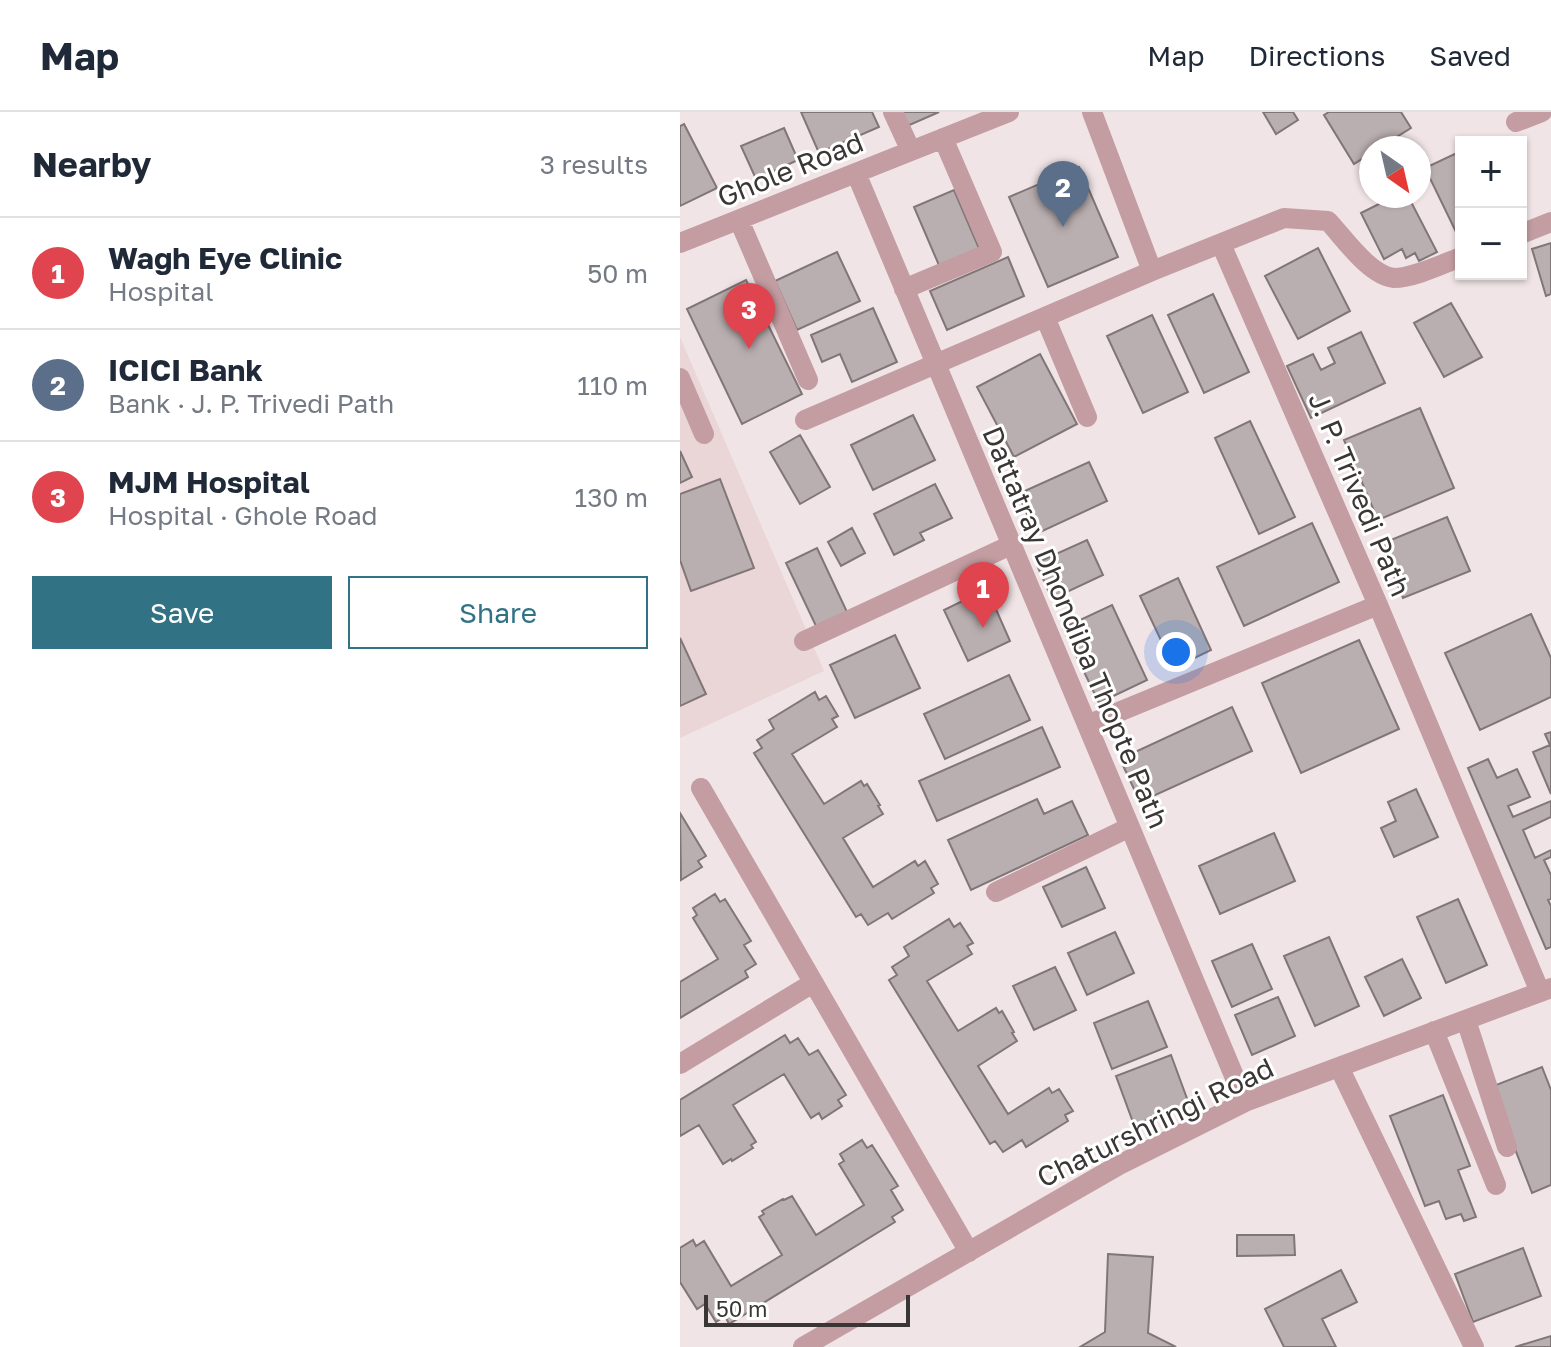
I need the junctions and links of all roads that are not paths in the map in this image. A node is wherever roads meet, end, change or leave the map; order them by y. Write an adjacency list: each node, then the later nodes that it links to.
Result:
1 (893, 112): 7 (street)
2 (1009, 112): 6 (street, Ghole Road)
3 (1092, 112): 15 (street)
4 (1542, 112): 5 (street)
5 (1516, 122)
6 (943, 138): 7 (street, Ghole Road); 16 (street)
7 (911, 151): 8 (street, Ghole Road)
8 (856, 173): 9 (street, Ghole Road); 16 (street, Dattatray Dhondiba Thopte Path)
9 (739, 220): 12 (street, Ghole Road); 20 (street)
10 (1551, 222): 11 (street)
11 (1527, 232)
12 (680, 243)
13 (1221, 244): 14 (street); 15 (street); 25 (street, J. P. Trivedi Path)
14 (1455, 259)
15 (1152, 271): 17 (street)
16 (904, 289): 18 (street, Dattatray Dhondiba Thopte Path)
17 (1045, 317): 18 (street); 21 (street)
18 (935, 364): 22 (street); 24 (street, Dattatray Dhondiba Thopte Path)
19 (680, 378): 23 (street)
20 (808, 380)
21 (1087, 417)
22 (805, 420)
23 (704, 434)
24 (1011, 545): 26 (street); 27 (street, Dattatray Dhondiba Thopte Path)
25 (1378, 605): 27 (street); 32 (street, J. P. Trivedi Path)
26 (804, 641)
27 (1087, 725): 29 (street, Dattatray Dhondiba Thopte Path)
28 (701, 788): 31 (street)
29 (1130, 827): 30 (street); 37 (street, Dattatray Dhondiba Thopte Path)
30 (996, 892)
31 (813, 983): 35 (street); 40 (street)
32 (1546, 990): 33 (street, Chaturshringi Road)
33 (1466, 1020): 34 (street, Chaturshringi Road); 38 (street)
34 (1434, 1031): 36 (street, Chaturshringi Road); 39 (street)
35 (680, 1064)
36 (1339, 1067): 37 (street, Chaturshringi Road); 42 (street)
37 (1245, 1102): 40 (street, Chaturshringi Road)
38 (1507, 1147)
39 (1496, 1185)
40 (969, 1252): 41 (street, Chaturshringi Road)
41 (805, 1347)
42 (1474, 1347)

